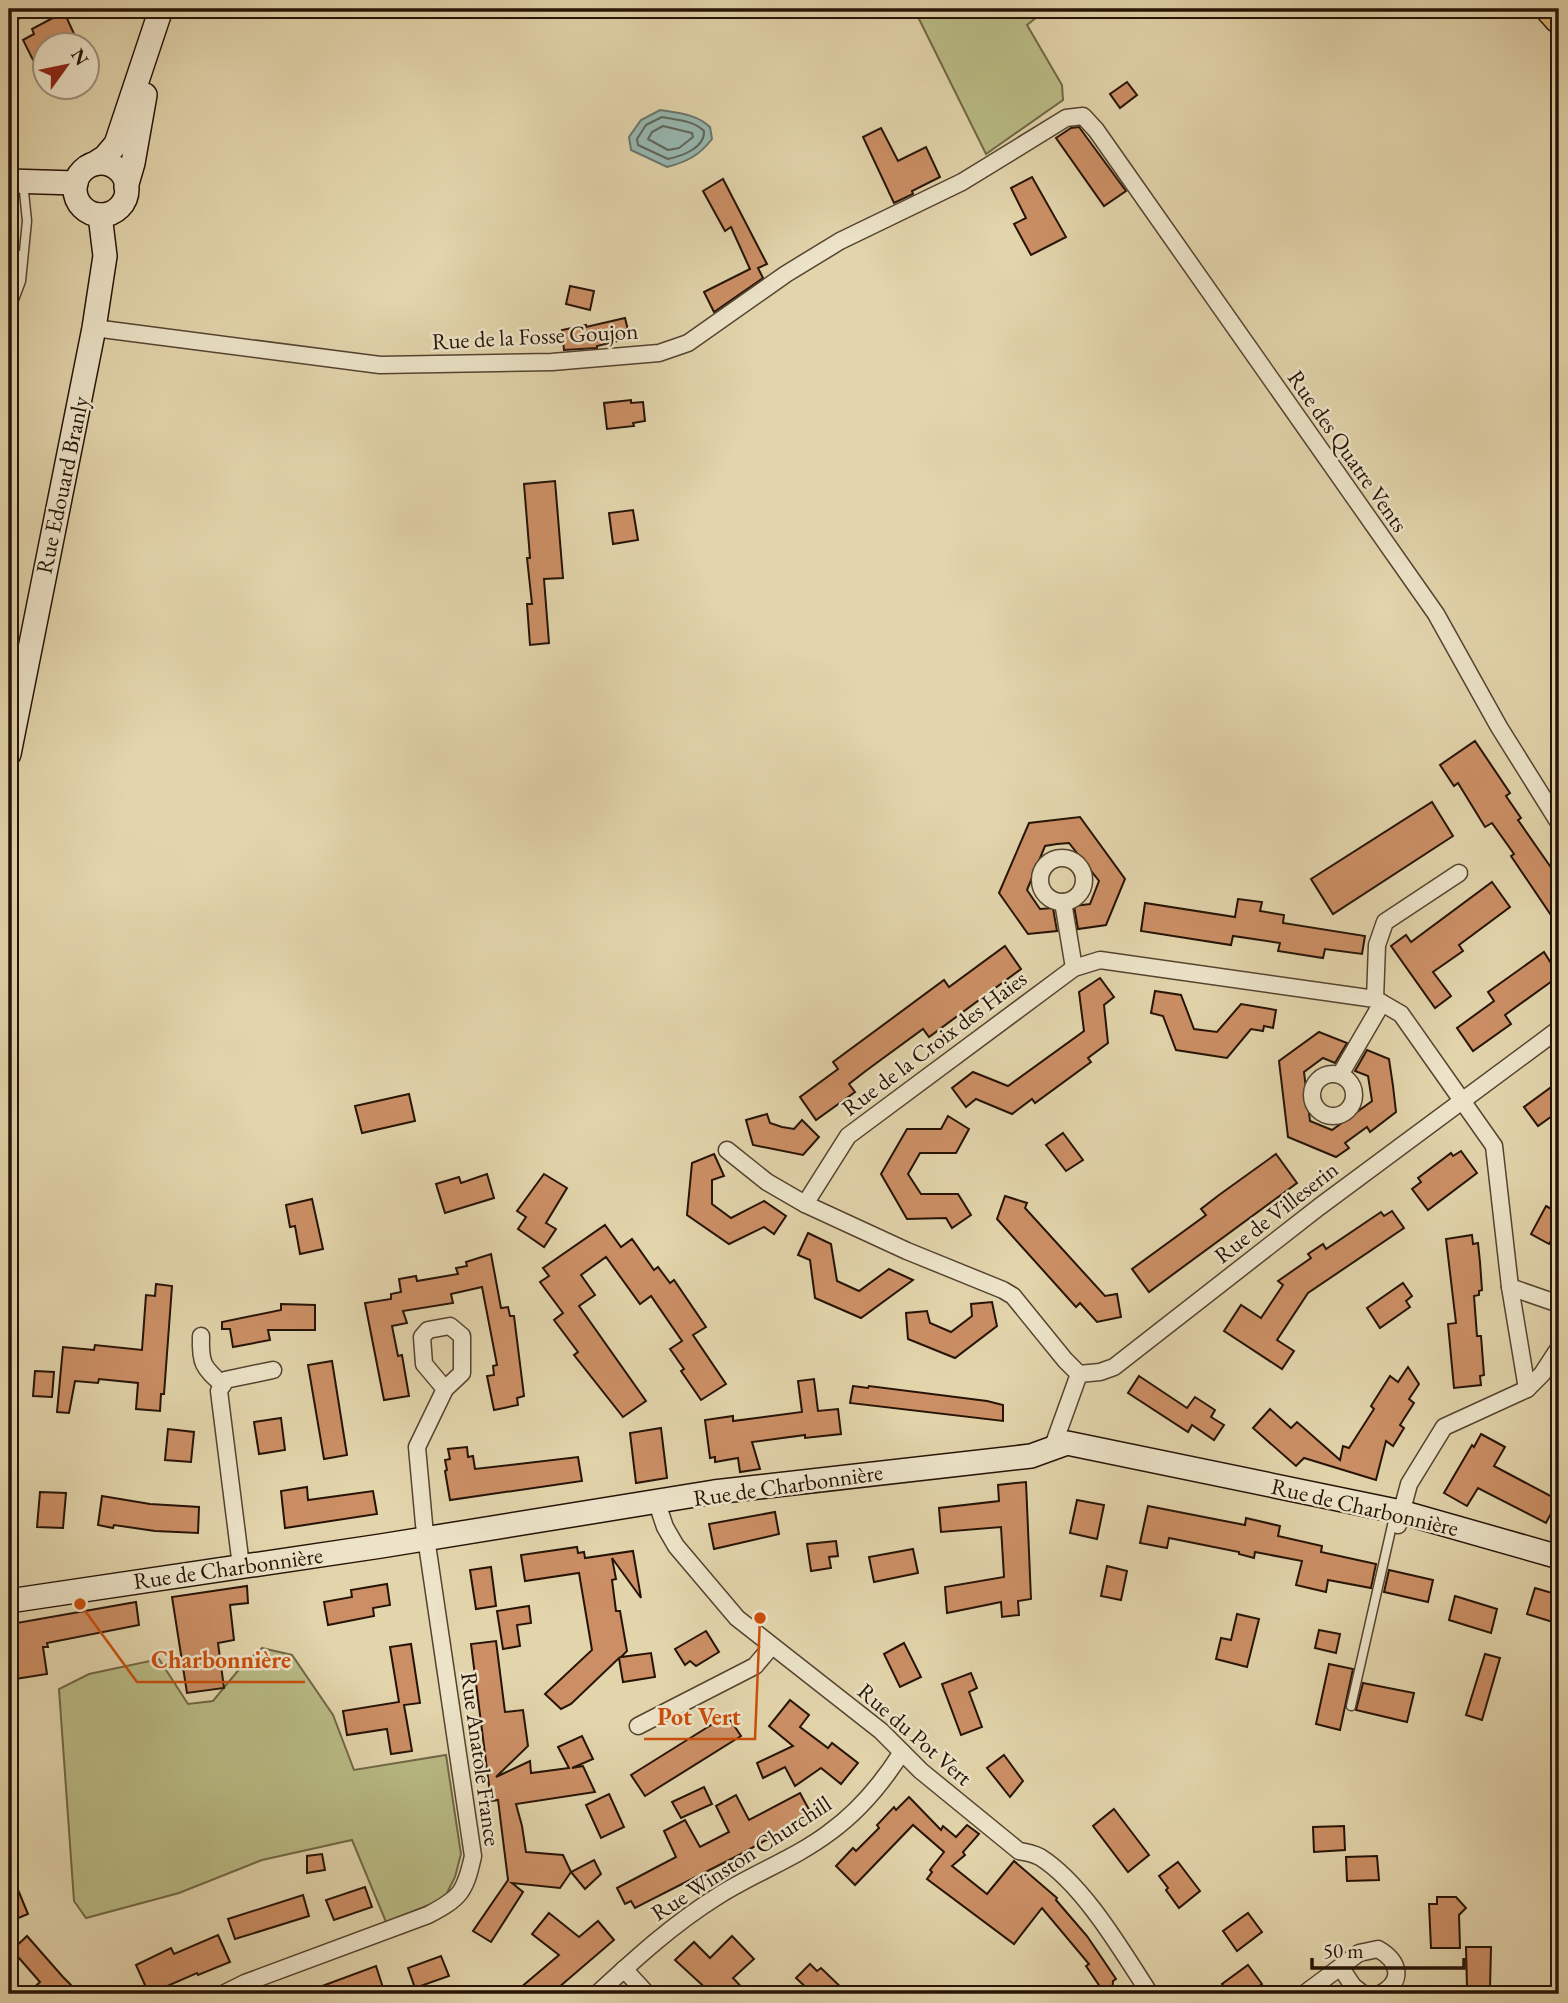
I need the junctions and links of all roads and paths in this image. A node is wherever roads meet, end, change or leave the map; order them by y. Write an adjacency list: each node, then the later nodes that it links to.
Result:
1 (31, 9): 3 (lane)
2 (1551, 9): 4 (highway)
3 (9, 18)
4 (1559, 18)
5 (157, 19): 7 (street); 10 (street)
6 (1083, 116): 15 (street, Rue de la Fosse Goujon); 17 (street, Rue des Quatre Vents)
7 (94, 164): 9 (street); 10 (street)
8 (16, 181): 9 (street); 13 (lane)
9 (75, 183): 11 (street)
10 (126, 187): 11 (street)
11 (100, 215): 15 (street, Rue Edouard Branly)
12 (9, 253): 13 (lane)
13 (23, 256): 14 (lane)
14 (9, 313)
15 (94, 328): 16 (street, Rue Edouard Branly)
16 (9, 754)
17 (1559, 822)
18 (1459, 873): 21 (street)
19 (1063, 902): 20 (street)
20 (1074, 968): 21 (street, Rue de la Croix des Haies); 26 (street, Rue de la Croix des Haies)
21 (1379, 1001): 23 (street); 24 (street)
22 (1559, 1029): 24 (street, Rue de Villeserin)
23 (1340, 1074)
24 (1462, 1101): 27 (street); 32 (street, Rue de Villeserin)
25 (727, 1150): 26 (street)
26 (805, 1204): 32 (street)
27 (1510, 1287): 28 (street); 34 (street)
28 (1559, 1304)
29 (201, 1336): 33 (street)
30 (1559, 1348): 34 (street)
31 (273, 1370): 33 (street)
32 (1079, 1374): 36 (street)
33 (223, 1385): 41 (street)
34 (1527, 1388): 38 (street)
35 (444, 1390): 39 (street, Rue Anatole France)
36 (1053, 1446): 37 (street, Rue de Charbonnière); 38 (street, Rue de Charbonnière)
37 (657, 1503): 39 (street, Rue de Charbonnière); 43 (street, Rue du Pot Vert)
38 (1398, 1516): 40 (street, Rue de Charbonnière); 44 (lane)
39 (426, 1538): 41 (street, Rue de Charbonnière); 50 (street, Rue Anatole France)
40 (1559, 1557)
41 (241, 1566): 42 (street, Rue de Charbonnière)
42 (9, 1601)
43 (771, 1647): 45 (street); 46 (street, Rue du Pot Vert)
44 (1351, 1706)
45 (639, 1726)
46 (902, 1752): 48 (street, Rue Winston Churchill); 49 (street, Rue du Pot Vert)
47 (1341, 1968): 53 (street); 54 (street); 55 (street)
48 (624, 1969): 51 (street, Rue Winston Churchill); 52 (street)
49 (1142, 1991)
50 (223, 1994)
51 (597, 1994)
52 (647, 1994)
53 (1304, 1994)
54 (1363, 1994)
55 (1380, 1994)

